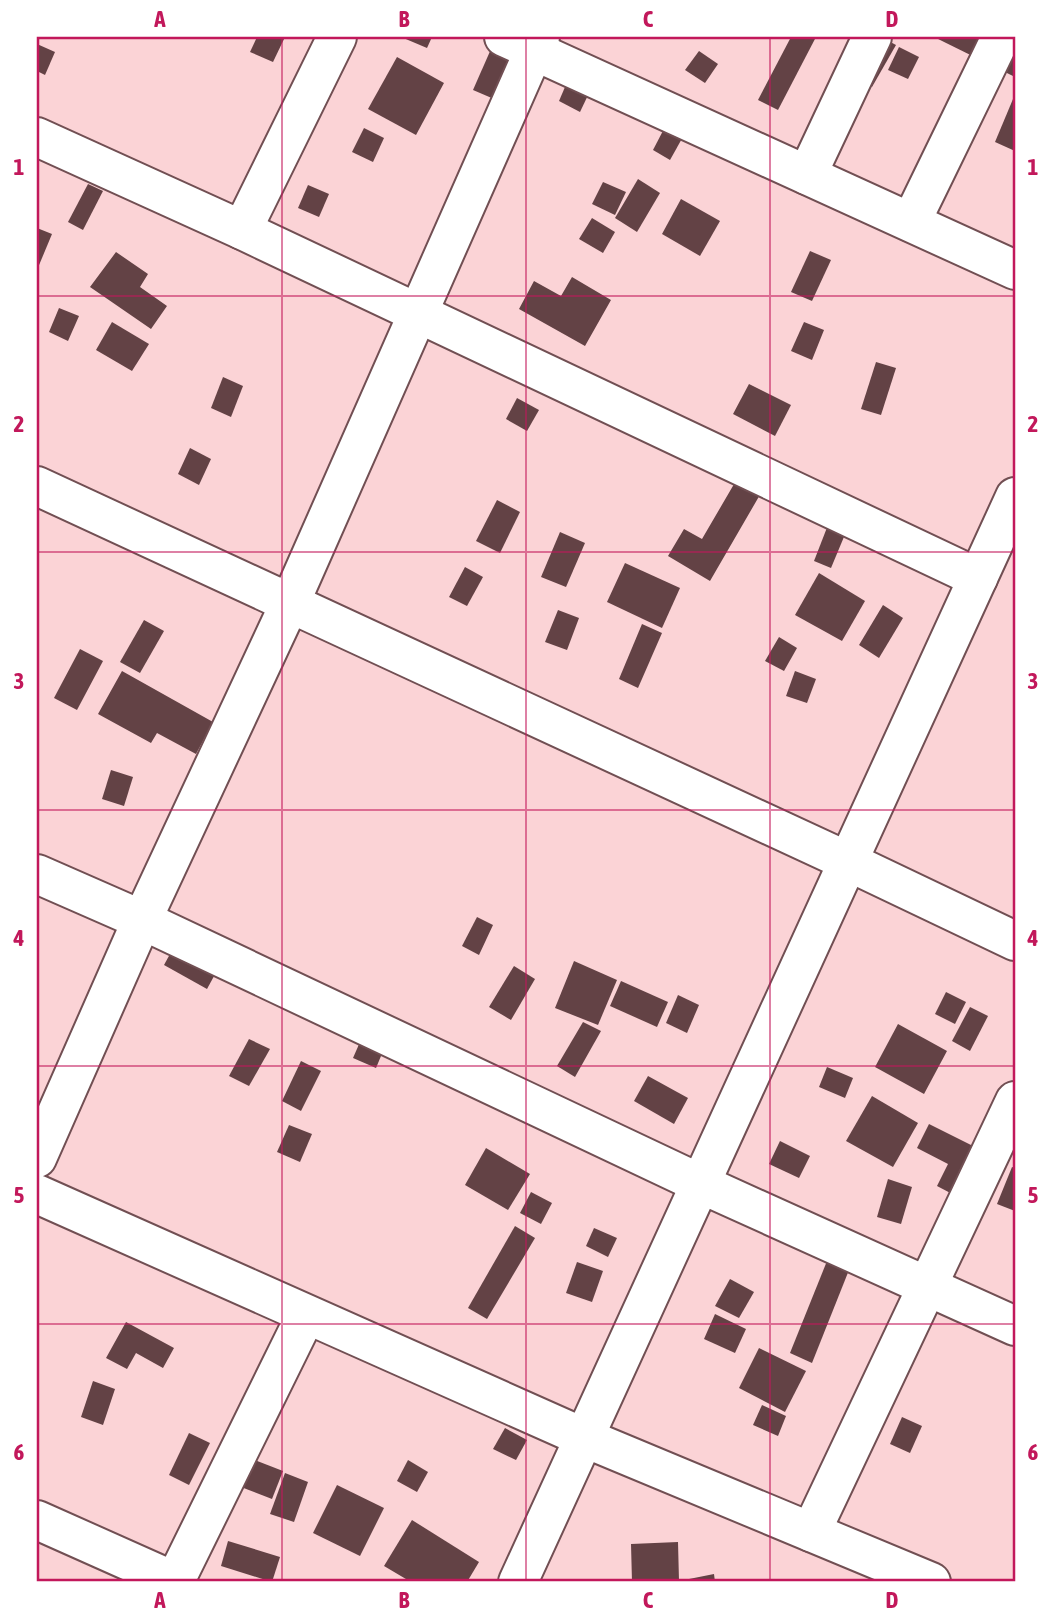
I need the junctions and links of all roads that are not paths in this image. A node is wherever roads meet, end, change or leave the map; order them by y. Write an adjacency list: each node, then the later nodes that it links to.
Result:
1 (337, 37): 8 (street)
2 (872, 37): 6 (street)
3 (1002, 37): 7 (street)
4 (526, 41): 6 (street); 10 (street)
5 (37, 137): 8 (street)
6 (807, 175): 7 (street)
7 (911, 222): 9 (street)
8 (242, 230): 10 (street)
9 (1015, 270)
10 (416, 313): 13 (street); 14 (street)
11 (37, 486): 14 (street)
12 (1015, 497): 13 (street)
13 (978, 578): 15 (street)
14 (290, 603): 15 (street); 17 (street)
15 (847, 861): 18 (street); 21 (street)
16 (37, 874): 17 (street)
17 (142, 920): 20 (street); 21 (street)
18 (1015, 942)
19 (1015, 1101): 23 (street)
20 (37, 1158)
21 (701, 1184): 23 (street); 26 (street)
22 (37, 1194): 24 (street)
23 (927, 1286): 25 (street); 28 (street)
24 (306, 1315): 26 (street); 29 (street)
25 (1015, 1326)
26 (585, 1438): 28 (street); 30 (street)
27 (37, 1520): 29 (street)
28 (811, 1532): 31 (street)
29 (175, 1582)
30 (518, 1582)
31 (931, 1582)

